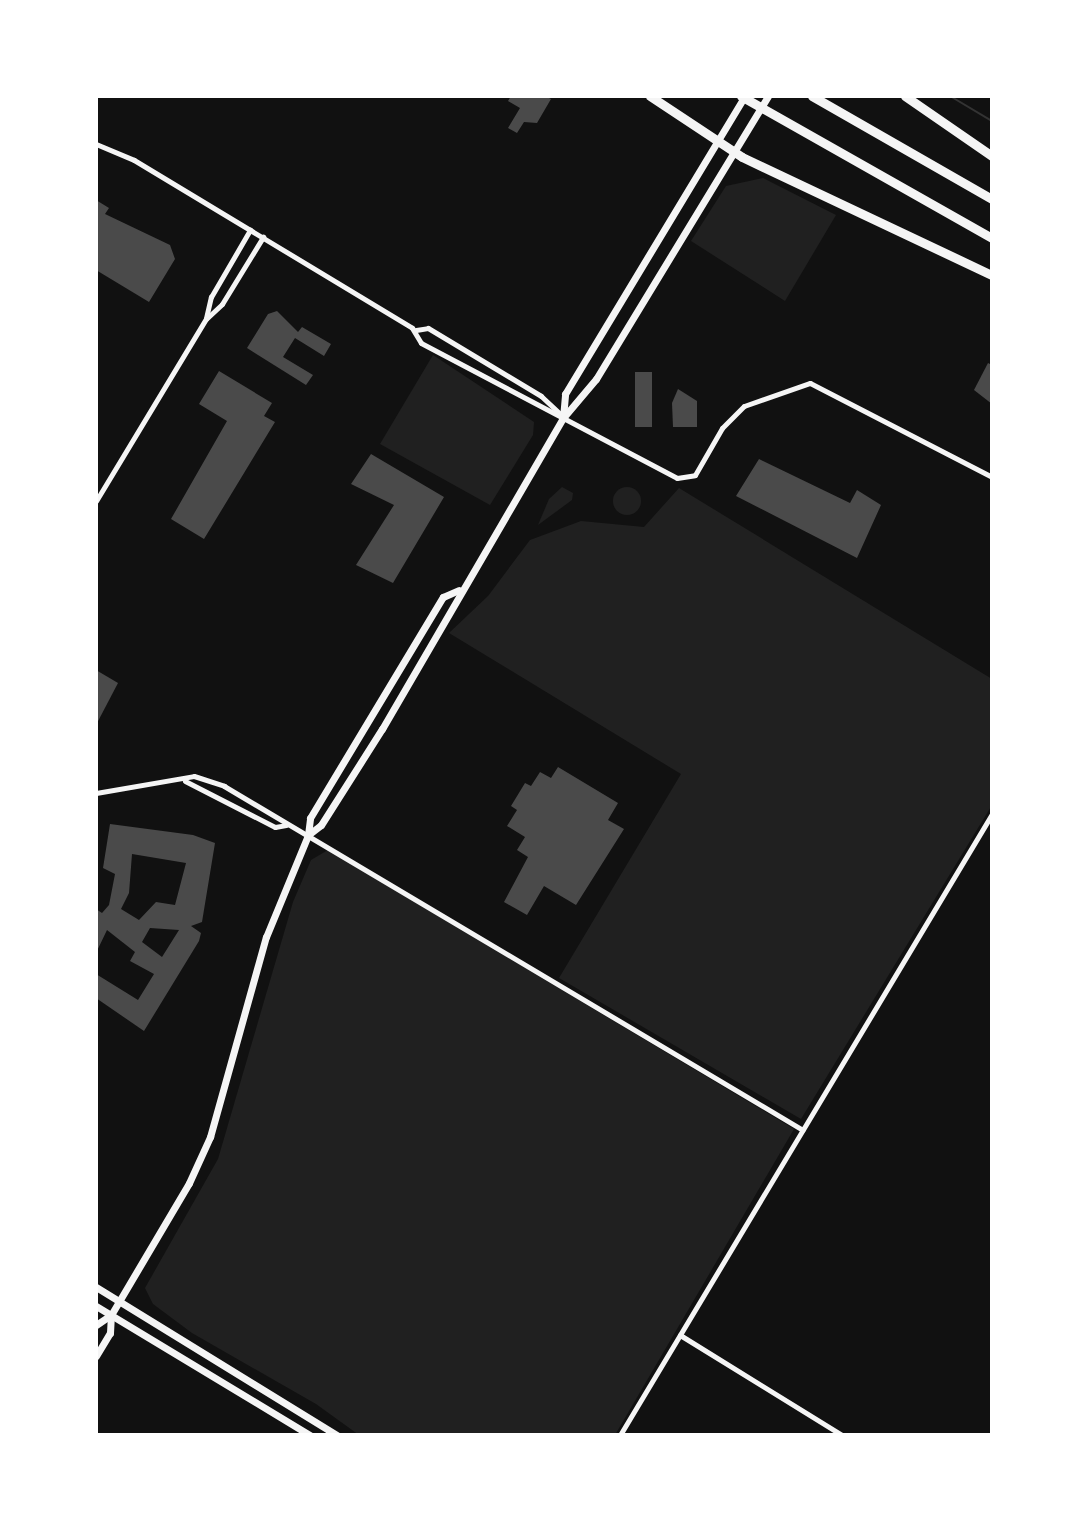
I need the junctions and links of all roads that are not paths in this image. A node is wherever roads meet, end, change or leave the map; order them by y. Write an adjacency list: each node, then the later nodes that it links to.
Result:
1 (650, 96): 6 (highway)
2 (743, 96): 6 (main road); 12 (highway)
3 (768, 96): 8 (main road)
4 (812, 96): 10 (highway)
5 (905, 96): 9 (highway)
6 (717, 141): 8 (highway); 16 (main road)
7 (96, 144): 11 (street)
8 (734, 152): 13 (highway); 16 (main road)
9 (992, 156)
10 (992, 199)
11 (256, 234): 14 (street); 14 (street); 15 (street)
12 (992, 238)
13 (992, 275)
14 (206, 319): 18 (street)
15 (416, 330): 16 (street); 16 (street)
16 (563, 418): 17 (street); 19 (main road)
17 (992, 477)
18 (96, 501)
19 (459, 590): 24 (main road); 24 (main road)
20 (185, 781): 21 (street); 23 (street); 23 (street)
21 (96, 793)
22 (992, 814): 25 (street)
23 (286, 825): 24 (street)
24 (308, 835): 25 (street); 27 (main road)
25 (803, 1130): 31 (street)
26 (96, 1287): 27 (main road)
27 (119, 1301): 29 (main road); 34 (main road)
28 (96, 1306): 29 (main road)
29 (111, 1315): 30 (main road); 32 (main road); 33 (main road)
30 (96, 1325)
31 (680, 1335): 35 (street); 36 (street)
32 (96, 1356)
33 (310, 1435)
34 (337, 1435)
35 (620, 1435)
36 (842, 1435)

